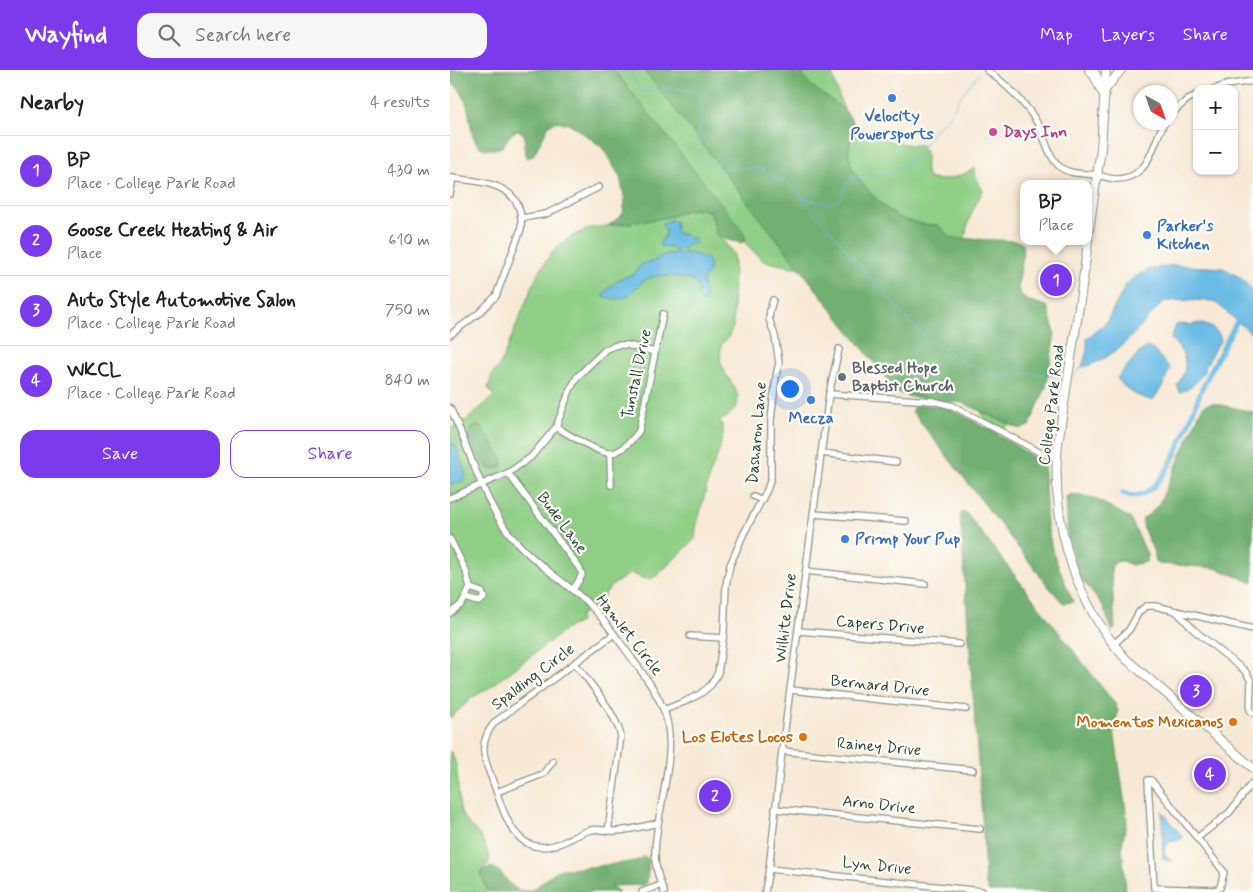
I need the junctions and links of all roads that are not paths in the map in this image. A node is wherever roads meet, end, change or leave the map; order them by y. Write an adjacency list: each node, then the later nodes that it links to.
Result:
1 (987, 70): 11 (street)
2 (1090, 70): 7 (highway)
3 (1106, 70): 7 (main road)
4 (1121, 70): 7 (main road)
5 (1253, 81): 6 (street)
6 (1226, 85)
7 (1103, 92): 11 (main road)
8 (1193, 97): 9 (street)
9 (1178, 108)
10 (1160, 130): 11 (street)
11 (1097, 175): 15 (main road)
12 (452, 178): 14 (street); 16 (street)
13 (599, 187): 16 (street)
14 (450, 194)
15 (1092, 209)
16 (522, 218): 20 (street)
17 (1087, 245): 28 (main road, College Park Road)
18 (773, 300): 35 (street, Dasharon Lane)
19 (663, 314): 22 (street, Tunstall Drive)
20 (450, 335)
21 (838, 348): 23 (street, Wilhite Drive)
22 (655, 352): 25 (street); 27 (street, Tunstall Drive)
23 (829, 394): 26 (street, Wilhite Drive); 28 (street)
24 (450, 408): 31 (street, Hamlet Circle)
25 (556, 427): 27 (street); 30 (street)
26 (821, 453): 29 (street); 36 (street, Wilhite Drive)
27 (610, 454): 32 (street)
28 (1057, 456): 52 (main road, College Park Road)
29 (896, 462)
30 (508, 473): 31 (street); 42 (street, Bude Lane)
31 (482, 485): 34 (street); 42 (street, Hamlet Circle)
32 (611, 485)
33 (753, 496): 35 (street)
34 (450, 498)
35 (762, 500): 50 (street, Dasharon Lane)
36 (813, 514): 37 (street); 39 (street, Wilhite Drive)
37 (906, 521)
38 (450, 539): 41 (street)
39 (806, 571): 40 (street); 47 (street, Wilhite Drive)
40 (926, 584)
41 (470, 588): 43 (street); 43 (street)
42 (572, 590): 48 (street, Hamlet Circle)
43 (466, 598): 45 (street)
44 (1176, 611): 46 (street); 52 (street); 57 (street)
45 (450, 613)
46 (1253, 629)
47 (799, 632): 51 (street, Capers Drive); 54 (street, Wilhite Drive)
48 (614, 634): 53 (street, Spalding Circle); 56 (street, Hamlet Circle)
49 (690, 636): 50 (street)
50 (723, 638): 56 (street, Dasharon Lane)
51 (959, 644)
52 (1113, 645): 60 (main road, College Park Road)
53 (575, 663): 63 (street, Spalding Circle); 67 (street)
54 (791, 690): 55 (street, Bernard Drive); 58 (street, Wilhite Drive)
55 (966, 709)
56 (664, 710): 65 (street, Hamlet Circle)
57 (1253, 713)
58 (782, 751): 61 (street, Rainey Drive); 64 (street, Wilhite Drive)
59 (553, 761): 63 (street)
60 (1253, 768)
61 (973, 770)
62 (1253, 782): 68 (street)
63 (497, 792): 67 (street, Spalding Circle)
64 (775, 809): 66 (street, Arno Drive); 69 (street, Wilhite Drive)
65 (658, 823): 67 (street, Spalding Circle); 70 (street, Hamlet Circle)
66 (980, 829)
67 (608, 831)
68 (1197, 838): 68 (street)
69 (769, 868): 71 (street, Wilhite Drive); 72 (street, Lyn Drive)
70 (661, 885): 73 (street); 74 (street, Hamlet Circle)
71 (765, 891)
72 (982, 891)
73 (642, 892)
74 (663, 892)

